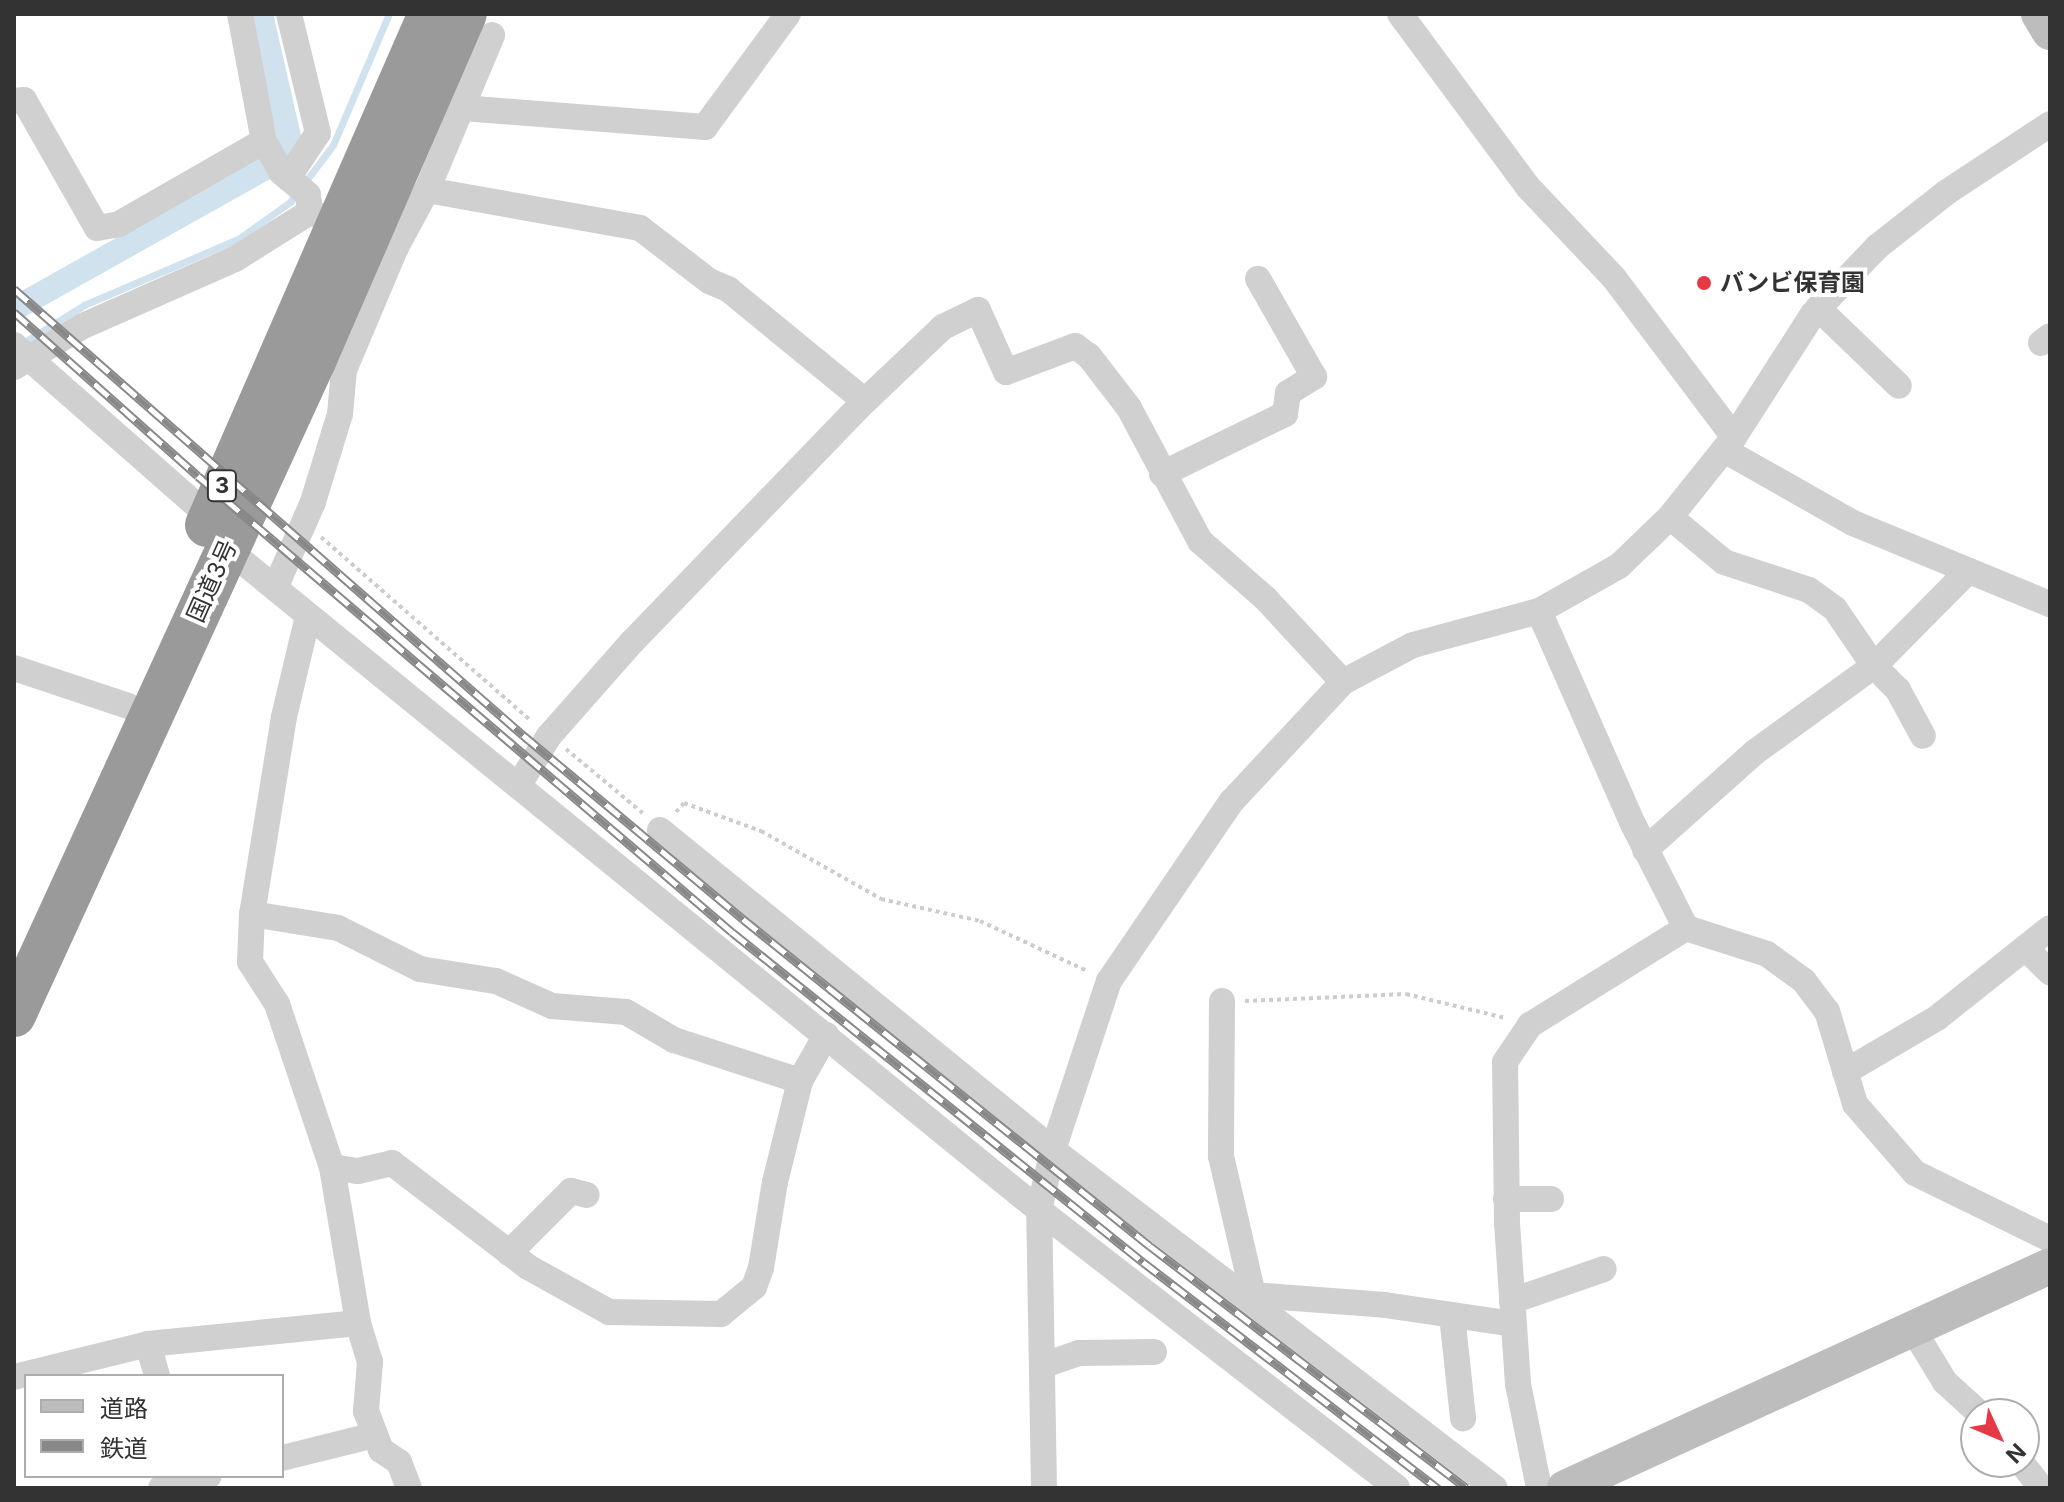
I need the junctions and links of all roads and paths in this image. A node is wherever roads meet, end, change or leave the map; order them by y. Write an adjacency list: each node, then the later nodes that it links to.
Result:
1 (240, 14): 13 (street)
2 (289, 14): 13 (street)
3 (430, 14): 13 (highway, 国道3号 / 3)
4 (788, 14): 10 (street)
5 (1400, 14): 19 (street)
6 (2039, 14): 8 (street)
7 (479, 24): 10 (street); 13 (highway, 国道3号 / 3)
8 (2050, 32)
9 (14, 101): 13 (street)
10 (463, 108): 12 (street)
11 (2050, 124): 15 (street)
12 (427, 190): 13 (street); 18 (street)
13 (312, 193): 16 (street); 22 (street); 23 (highway, 国道3号 / 3)
14 (1258, 279): 20 (street)
15 (1818, 308): 17 (street); 19 (street)
16 (20, 356): 23 (street)
17 (1899, 386)
18 (865, 401): 20 (street); 33 (street)
19 (1729, 443): 21 (street); 24 (street)
20 (1162, 474): 31 (street)
21 (1670, 517): 27 (street); 29 (street)
22 (304, 522): 25 (street); 33 (path)
23 (219, 533): 25 (street); 32 (highway, 国道3号 / 3); 46 (highway, 国道3号 / 3)
24 (1968, 571): 26 (street); 29 (street)
25 (275, 588): 28 (street)
26 (2050, 604)
27 (1539, 611): 31 (street); 37 (street)
28 (308, 616): 35 (street); 38 (street)
29 (1874, 666): 34 (street); 37 (street)
30 (14, 668): 32 (street)
31 (1343, 682): 44 (street)
32 (128, 706): 42 (highway, 国道3号 / 3)
33 (549, 736): 35 (street); 36 (path)
34 (1923, 736)
35 (520, 783): 48 (street)
36 (660, 830): 44 (path); 51 (street)
37 (1645, 850): 39 (street)
38 (252, 914): 50 (street); 52 (street)
39 (1686, 928): 47 (street); 49 (street)
40 (2050, 928): 41 (street)
41 (2025, 948): 43 (street); 49 (street)
42 (14, 958)
43 (2050, 972)
44 (1109, 981): 51 (street)
45 (1222, 1001): 47 (path); 62 (street)
46 (14, 1015)
47 (1530, 1025): 54 (street)
48 (826, 1035): 50 (street); 56 (street)
49 (1845, 1072): 57 (street)
50 (800, 1081): 58 (street)
51 (1053, 1150): 56 (street); 77 (street)
52 (332, 1167): 58 (street); 63 (street)
53 (587, 1195): 58 (street)
54 (1506, 1199): 55 (street); 61 (street)
55 (1551, 1199)
56 (1039, 1210): 67 (street); 76 (street)
57 (2050, 1239)
58 (509, 1253)
59 (2050, 1266): 64 (street)
60 (1604, 1269): 61 (street)
61 (1513, 1312): 62 (street); 78 (street)
62 (1452, 1315): 71 (street)
63 (358, 1323): 65 (street); 72 (street)
64 (1914, 1331): 70 (street); 79 (street)
65 (148, 1344): 68 (street); 69 (street)
66 (1154, 1352): 67 (street)
67 (1060, 1361): 75 (street)
68 (26, 1374)
69 (156, 1374)
70 (1962, 1398)
71 (1463, 1418)
72 (375, 1435): 73 (street); 74 (street)
73 (284, 1458)
74 (409, 1488)
75 (1044, 1488)
76 (1397, 1488)
77 (1495, 1488)
78 (1539, 1488)
79 (1565, 1488)

